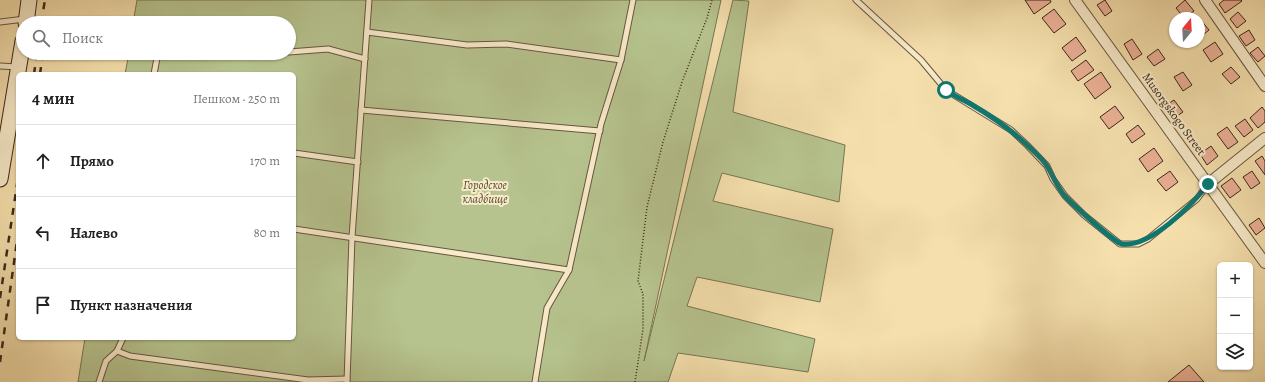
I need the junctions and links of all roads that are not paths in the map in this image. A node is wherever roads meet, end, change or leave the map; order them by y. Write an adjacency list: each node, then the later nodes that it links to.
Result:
1 (29, 0): 7 (street)
2 (369, 0): 10 (lane)
3 (633, 0): 15 (lane)
4 (856, 0): 28 (lane)
5 (1075, 0): 28 (street, Musorgskogo Street)
6 (1205, 0): 21 (street)
7 (27, 16)
8 (16, 21): 9 (lane)
9 (0, 22)
10 (367, 32): 12 (lane); 15 (lane)
11 (296, 51): 12 (lane)
12 (365, 59): 22 (lane)
13 (20, 60): 17 (street)
14 (157, 60): 19 (lane)
15 (621, 60): 23 (lane)
16 (0, 66): 17 (lane)
17 (19, 67): 18 (street)
18 (18, 72)
19 (154, 72)
20 (16, 85): 27 (street)
21 (1265, 86)
22 (362, 110): 23 (lane); 26 (lane)
23 (600, 132): 32 (lane)
24 (1265, 138): 28 (street)
25 (296, 153): 26 (lane)
26 (358, 162): 30 (lane)
27 (0, 180)
28 (1208, 184): 31 (street, Musorgskogo Street)
29 (296, 229): 30 (lane)
30 (352, 238): 32 (lane); 35 (lane)
31 (1265, 263)
32 (569, 270): 37 (lane)
33 (122, 340): 34 (lane)
34 (117, 351): 35 (lane); 36 (lane)
35 (347, 381)
36 (99, 382)
37 (535, 382)

